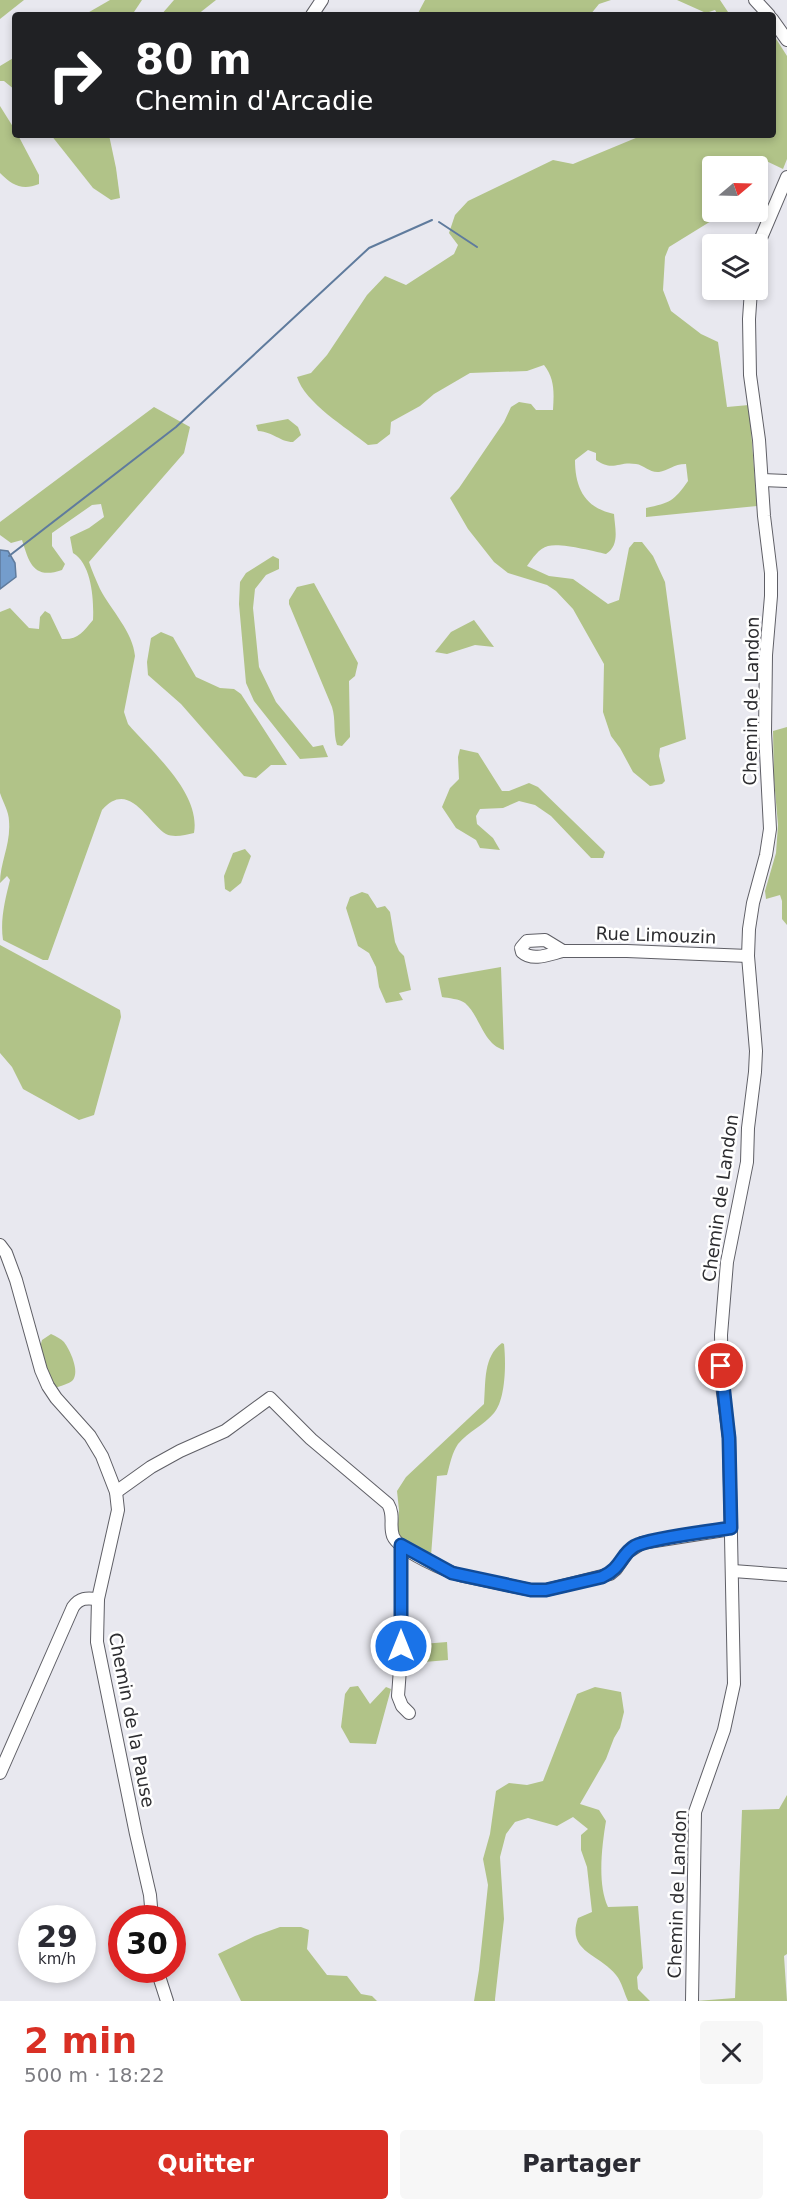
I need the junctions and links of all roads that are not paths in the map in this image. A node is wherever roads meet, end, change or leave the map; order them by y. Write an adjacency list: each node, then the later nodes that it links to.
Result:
1 (755, 0): 2 (street)
2 (767, 12)
3 (776, 25): 4 (street)
4 (787, 40)
5 (787, 177): 6 (street)
6 (763, 234)
7 (751, 300): 8 (street, Chemin de Landon)
8 (762, 480): 9 (street); 11 (street, Chemin de Landon)
9 (787, 481)
10 (563, 951): 11 (street, Rue Limouzin)
11 (748, 956): 14 (street, Chemin de Landon)
12 (0, 1245): 13 (street)
13 (116, 1492): 15 (street); 18 (street, Chemin de la Pause)
14 (731, 1528): 15 (street); 16 (street, Chemin de Landon)
15 (401, 1545): 19 (street)
16 (733, 1571): 17 (street); 24 (street, Chemin de Landon)
17 (787, 1575)
18 (98, 1599): 20 (street); 21 (street, Chemin de la Pause)
19 (409, 1713)
20 (0, 1773)
21 (151, 1905)
22 (161, 1983): 23 (street)
23 (167, 2001)
24 (692, 2001)

